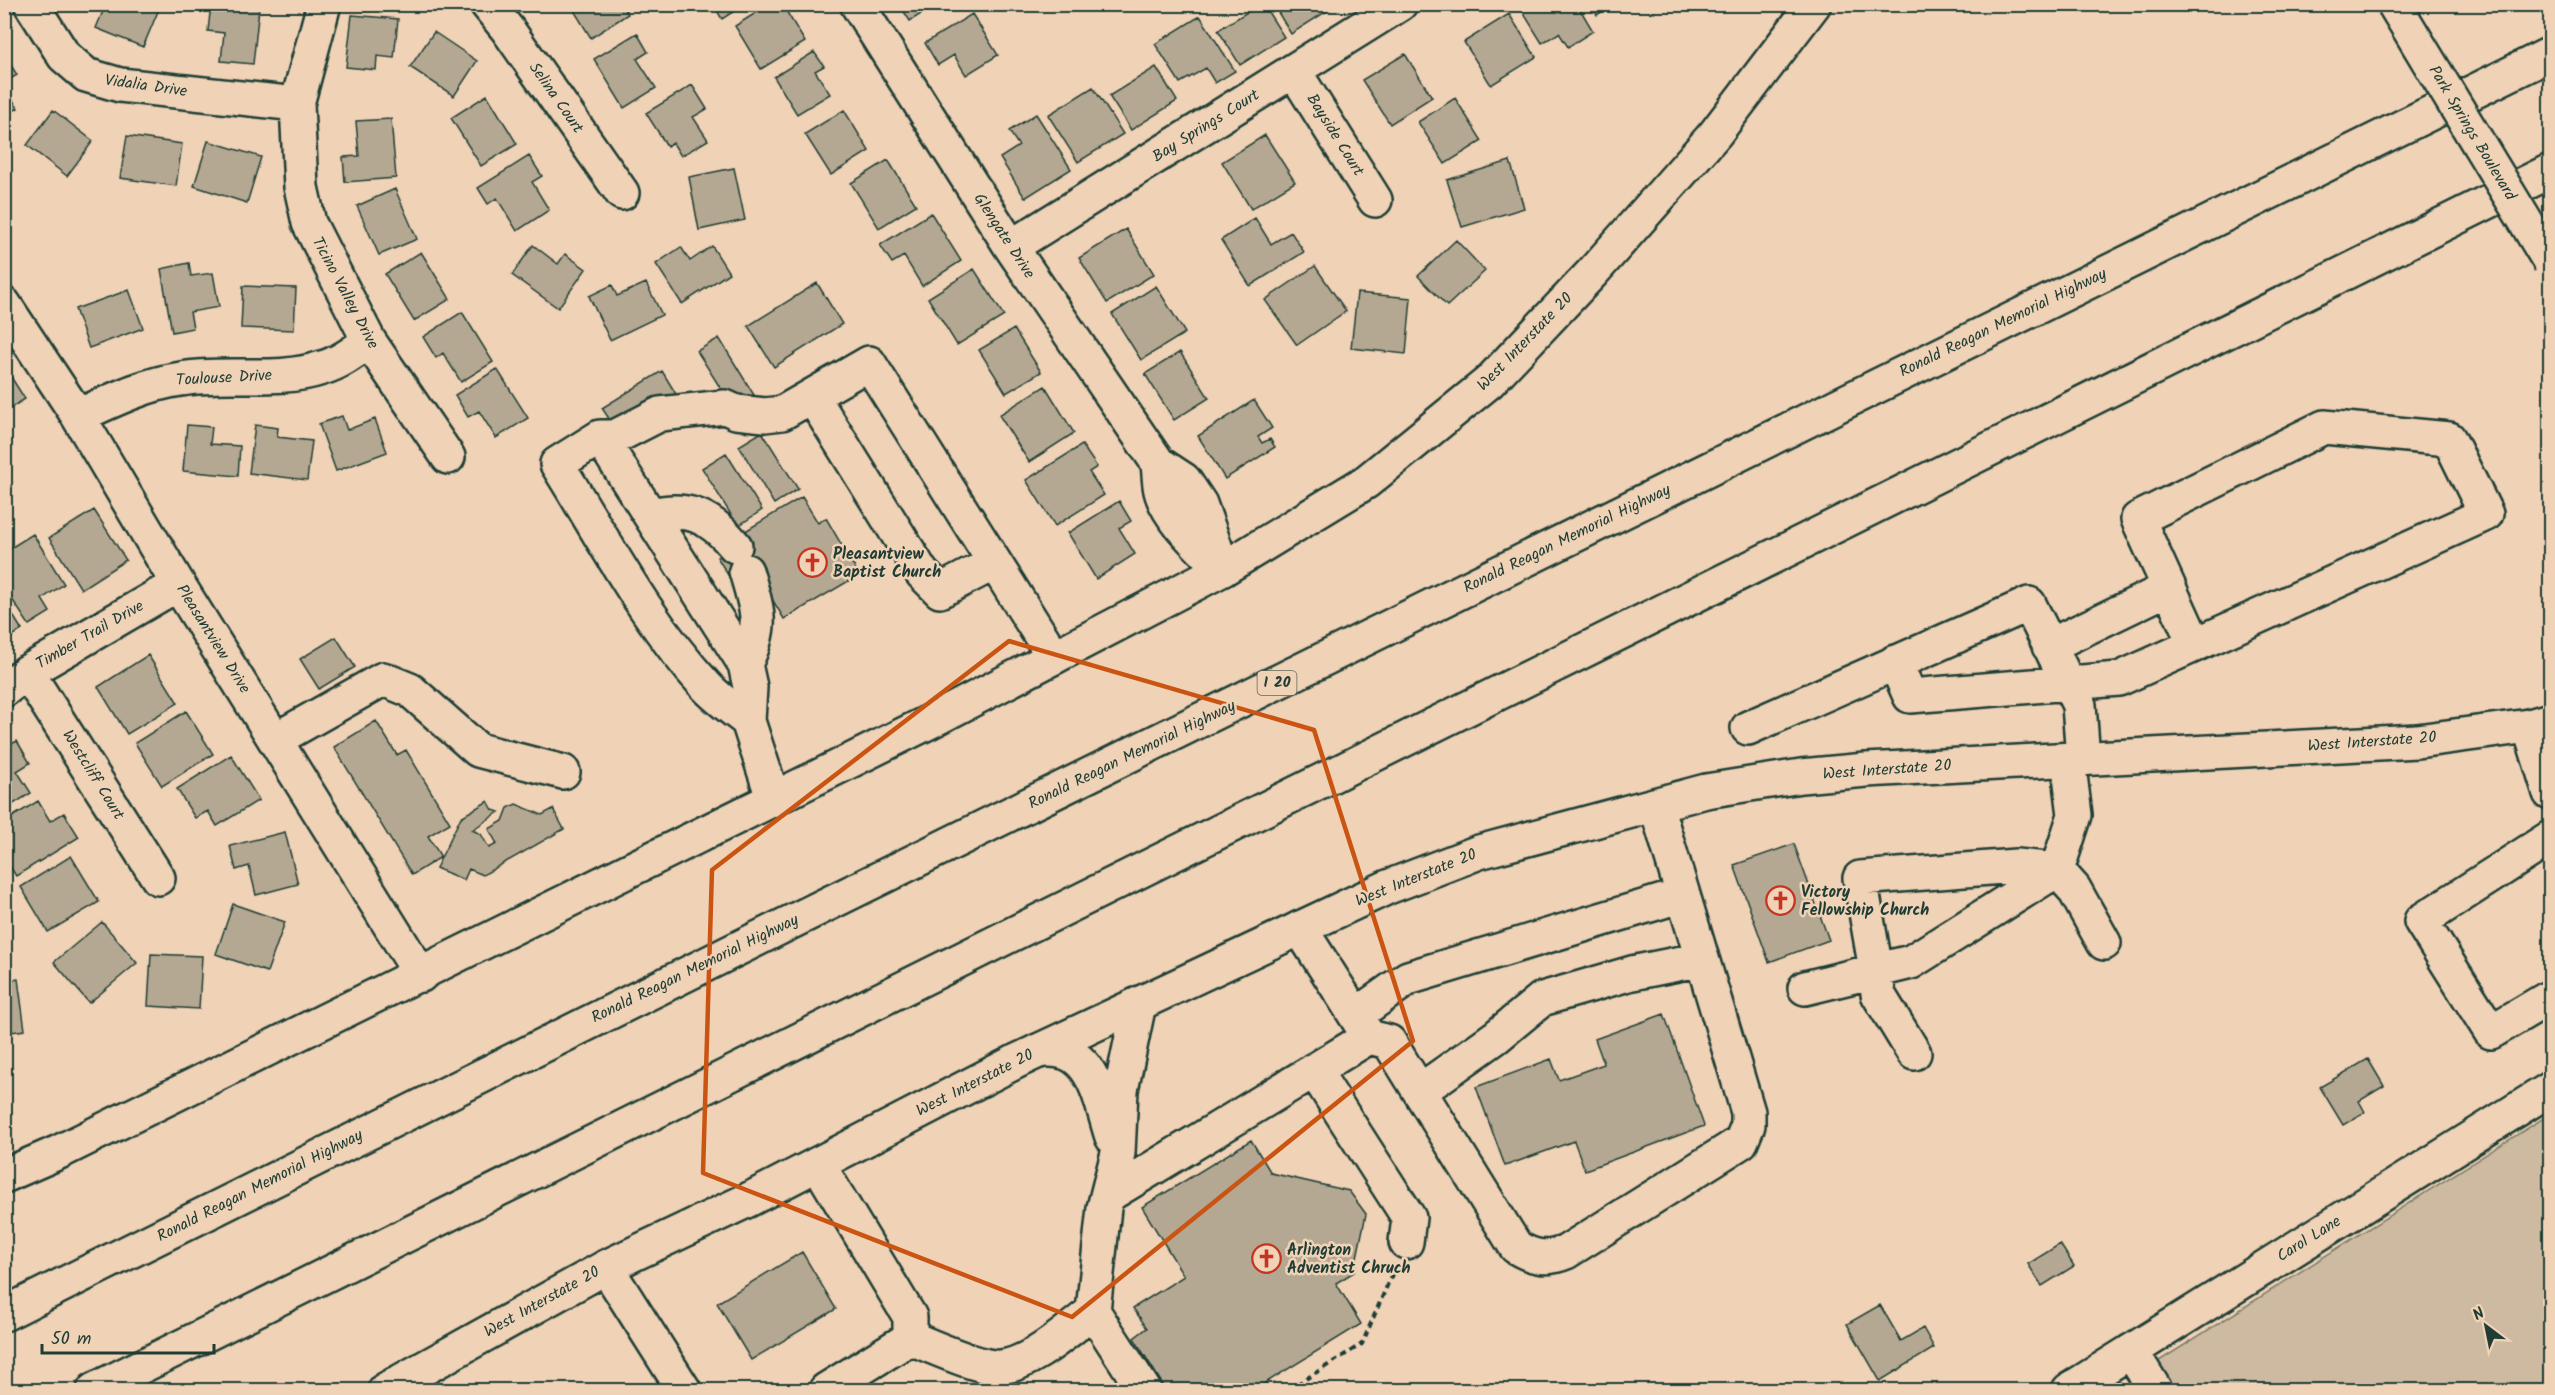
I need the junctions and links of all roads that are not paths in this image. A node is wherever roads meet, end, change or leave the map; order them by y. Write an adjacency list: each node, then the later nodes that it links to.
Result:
1 (31, 4): 10 (main road, Vidalia Drive)
2 (324, 4): 10 (main road, Ticino Valley Drive)
3 (488, 4): 12 (main road, Selina Court)
4 (857, 4): 14 (main road, Glengate Drive)
5 (1400, 4): 9 (main road, Bay Springs Court)
6 (1814, 4): 24 (main road, West Interstate 20)
7 (2394, 4): 15 (main road, Park Springs Boulevard, bridge)
8 (2550, 54): 68 (main road, Ronald Reagan Memorial Highway / I 20)
9 (1294, 71): 13 (main road, Bayside Court); 14 (main road, Bay Springs Court)
10 (297, 104): 17 (main road, Ticino Valley Drive)
11 (2550, 171): 71 (main road)
12 (622, 193)
13 (1376, 200)
14 (1011, 247): 24 (main road, Glengate Drive)
15 (2550, 262)
16 (4, 304): 19 (main road, Pleasantview Drive)
17 (369, 341): 19 (main road, Toulouse Drive); 21 (main road, Ticino Valley Drive)
18 (812, 396): 20 (main road); 23 (main road); 23 (main road)
19 (78, 416): 25 (main road, Pleasantview Drive)
20 (600, 437): 22 (main road); 34 (main road)
21 (448, 457)
22 (650, 515): 31 (main road); 31 (main road)
23 (994, 563): 29 (main road)
24 (1223, 570): 29 (main road, West Interstate 20)
25 (178, 584): 32 (main road, Timber Trail Drive); 37 (main road, Pleasantview Drive)
26 (2169, 588): 27 (main road); 27 (main road); 28 (main road)
27 (2195, 645): 33 (main road)
28 (2049, 646): 30 (main road); 33 (main road)
29 (1054, 657): 41 (main road, West Interstate 20)
30 (1895, 662): 33 (main road); 36 (main road)
31 (745, 664): 34 (main road)
32 (16, 681): 45 (main road, Westcliff Court)
33 (2068, 683): 38 (main road)
34 (748, 721): 41 (main road)
35 (2540, 723): 38 (main road, West Interstate 20); 40 (main road)
36 (1748, 728)
37 (275, 740): 39 (main road); 51 (main road, Pleasantview Drive)
38 (2075, 759): 42 (main road, West Interstate 20); 44 (main road)
39 (563, 772)
40 (2550, 794)
41 (774, 798): 51 (main road, West Interstate 20)
42 (1656, 805): 46 (main road); 47 (main road, West Interstate 20)
43 (2550, 838): 53 (main road)
44 (2057, 870): 48 (main road); 50 (main road); 50 (main road)
45 (158, 878)
46 (1683, 895): 49 (main road); 55 (main road)
47 (1300, 928): 54 (main road, West Interstate 20); 55 (main road)
48 (2104, 943)
49 (1702, 959): 60 (main road); 60 (main road)
50 (1876, 970): 52 (main road); 57 (main road)
51 (421, 975): 63 (main road, West Interstate 20)
52 (1805, 988)
53 (2550, 997)
54 (1139, 1004): 56 (main road, West Interstate 20); 61 (main road)
55 (1362, 1026): 58 (main road); 60 (main road)
56 (1038, 1051): 61 (main road); 62 (main road, West Interstate 20)
57 (1914, 1053)
58 (1314, 1070): 64 (main road); 65 (main road)
59 (2550, 1089): 70 (main road, Carol Lane)
60 (1420, 1091)
61 (1118, 1153): 64 (main road)
62 (818, 1164): 66 (main road, West Interstate 20); 69 (main road)
63 (4, 1176)
64 (1107, 1196): 67 (main road)
65 (1406, 1242)
66 (606, 1267): 72 (main road, West Interstate 20); 73 (main road)
67 (1093, 1311): 69 (main road); 75 (main road)
68 (4, 1314)
69 (910, 1338): 74 (main road)
70 (2131, 1351): 76 (main road, Carol Lane); 77 (main road)
71 (94, 1390)
72 (385, 1390)
73 (684, 1390)
74 (826, 1390)
75 (1144, 1390)
76 (2069, 1390)
77 (2155, 1390)

